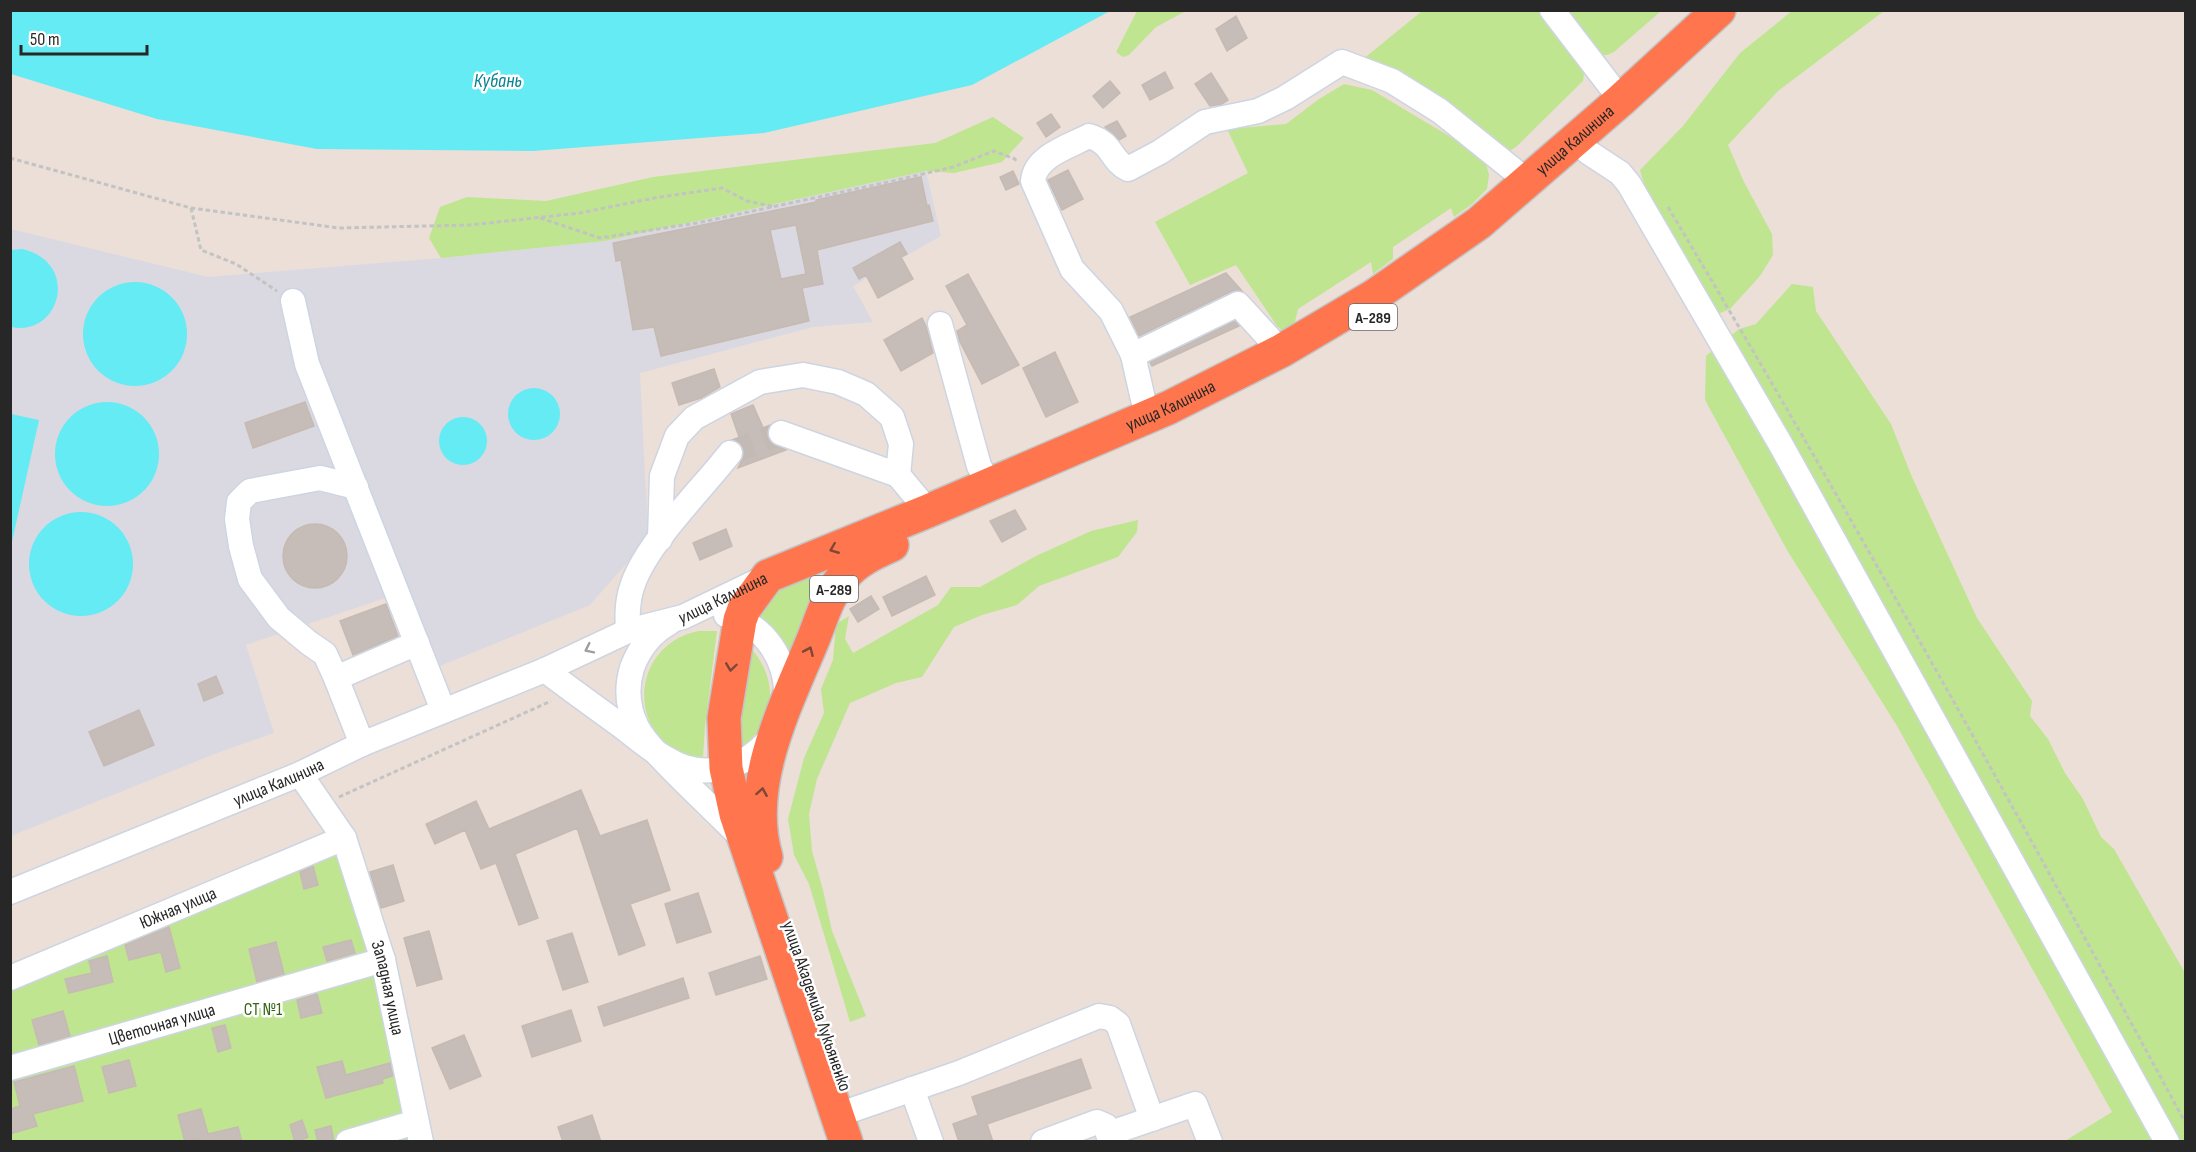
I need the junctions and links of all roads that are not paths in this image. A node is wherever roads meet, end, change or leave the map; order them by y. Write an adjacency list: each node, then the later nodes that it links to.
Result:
1 (1552, 10): 3 (street)
2 (1722, 12): 3 (highway, улица Калинина / А-289); 4 (highway, улица Калинина / А-289)
3 (1621, 100): 5 (highway, улица Калинина / А-289)
4 (1588, 152): 26 (highway, улица Калинина / А-289, one-way to 4); 48 (street)
5 (1527, 182): 8 (highway, улица Калинина / А-289); 9 (street)
6 (293, 301): 15 (street)
7 (940, 324): 14 (street)
8 (1281, 351): 9 (street); 10 (highway, улица Калинина / А-289)
9 (1133, 355): 10 (street)
10 (1147, 417): 14 (highway, улица Калинина / А-289)
11 (781, 433): 13 (street)
12 (730, 453): 17 (street)
13 (898, 475): 16 (street); 17 (street)
14 (990, 485): 16 (highway, улица Калинина / А-289)
15 (356, 487): 22 (street); 24 (street)
16 (928, 512): 18 (highway, улица Калинина / А-289, one-way to 18)
17 (660, 539): 21 (street)
18 (768, 576): 19 (street, улица Калинина / А-289); 20 (highway)
19 (683, 617): 20 (street); 21 (street, улица Калинина); 28 (street, А-289)
20 (740, 620): 26 (street); 29 (highway, one-way to 29)
21 (628, 631): 23 (street, улица Калинина, one-way to 23)
22 (417, 643): 24 (street); 25 (street)
23 (545, 670): 25 (street, улица Калинина); 28 (street)
24 (336, 678): 27 (street)
25 (443, 710): 27 (street, улица Калинина)
26 (782, 715): 29 (street, А-289); 33 (highway, улица Калинина, one-way to 26)
27 (362, 744): 30 (street, улица Калинина)
28 (654, 750): 29 (street, А-289); 32 (street)
29 (726, 768): 32 (highway)
30 (300, 774): 31 (street, Западная улица); 34 (street, улица Калинина)
31 (344, 838): 35 (street, Западная улица); 36 (street, Южная улица)
32 (745, 841): 33 (highway)
33 (763, 873): 40 (highway, улица Академика Лукьяненко)
34 (10, 892)
35 (382, 960): 37 (street, Цветочная улица); 41 (street, Западная улица)
36 (10, 978)
37 (10, 1068)
38 (912, 1089): 39 (street); 40 (street); 45 (street)
39 (1152, 1119): 42 (street); 47 (street)
40 (849, 1126): 44 (highway, улица Академика Лукьяненко)
41 (419, 1132): 43 (street)
42 (1110, 1138): 46 (street)
43 (348, 1142)
44 (863, 1142)
45 (930, 1142)
46 (1043, 1142)
47 (1210, 1142)
48 (2167, 1142)

